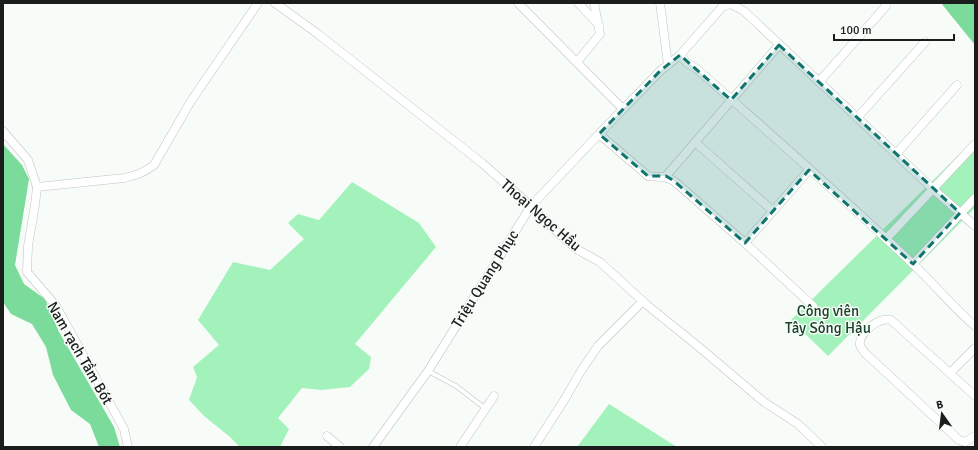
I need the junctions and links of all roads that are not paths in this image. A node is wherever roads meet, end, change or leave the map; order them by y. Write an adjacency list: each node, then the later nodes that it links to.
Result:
1 (258, 3): 27 (street)
2 (275, 3): 30 (street, Thoại Ngọc Hầu)
3 (518, 3): 13 (street)
4 (578, 3): 9 (street)
5 (594, 3): 9 (street)
6 (660, 3): 14 (street)
7 (731, 3): 11 (street); 12 (street, Triệu Quang Phục)
8 (886, 6): 15 (street)
9 (599, 25): 13 (street)
10 (925, 42): 19 (street)
11 (779, 45): 15 (street); 17 (street)
12 (680, 56): 14 (street, Triệu Quang Phục); 17 (street)
13 (577, 62): 18 (street)
14 (668, 64): 18 (street, Triệu Quang Phục)
15 (819, 82): 19 (street)
16 (957, 84): 24 (street)
17 (731, 100): 22 (street); 25 (street)
18 (623, 109): 21 (street, Triệu Quang Phục)
19 (858, 118): 24 (street)
20 (3, 131): 27 (street, Nam rạch Tầm Bót)
21 (599, 134): 26 (street); 30 (street, Triệu Quang Phục)
22 (695, 142): 26 (street); 31 (street)
23 (975, 144): 28 (street)
24 (896, 154): 28 (street)
25 (809, 170): 31 (street); 34 (street)
26 (666, 176): 35 (street)
27 (37, 187): 48 (street, Nam rạch Tầm Bót)
28 (933, 189): 32 (street); 34 (street)
29 (975, 198): 32 (street)
30 (531, 206): 37 (street, Thoại Ngọc Hầu); 41 (street, Triệu Quang Phục)
31 (773, 212): 35 (street)
32 (960, 213): 33 (street); 36 (street)
33 (975, 226)
34 (886, 239): 36 (street)
35 (745, 243): 38 (street)
36 (913, 264): 39 (street)
37 (643, 302): 52 (street); 53 (street, Thoại Ngọc Hầu)
38 (813, 306)
39 (975, 326)
40 (975, 348): 42 (street)
41 (428, 371): 45 (lane); 50 (street, Triệu Quang Phục)
42 (950, 373): 44 (street); 47 (street)
43 (494, 396): 45 (street)
44 (975, 396)
45 (486, 409): 51 (street)
46 (327, 436): 49 (street)
47 (975, 436)
48 (128, 447)
49 (340, 447)
50 (373, 447)
51 (460, 447)
52 (534, 447)
53 (822, 447)

